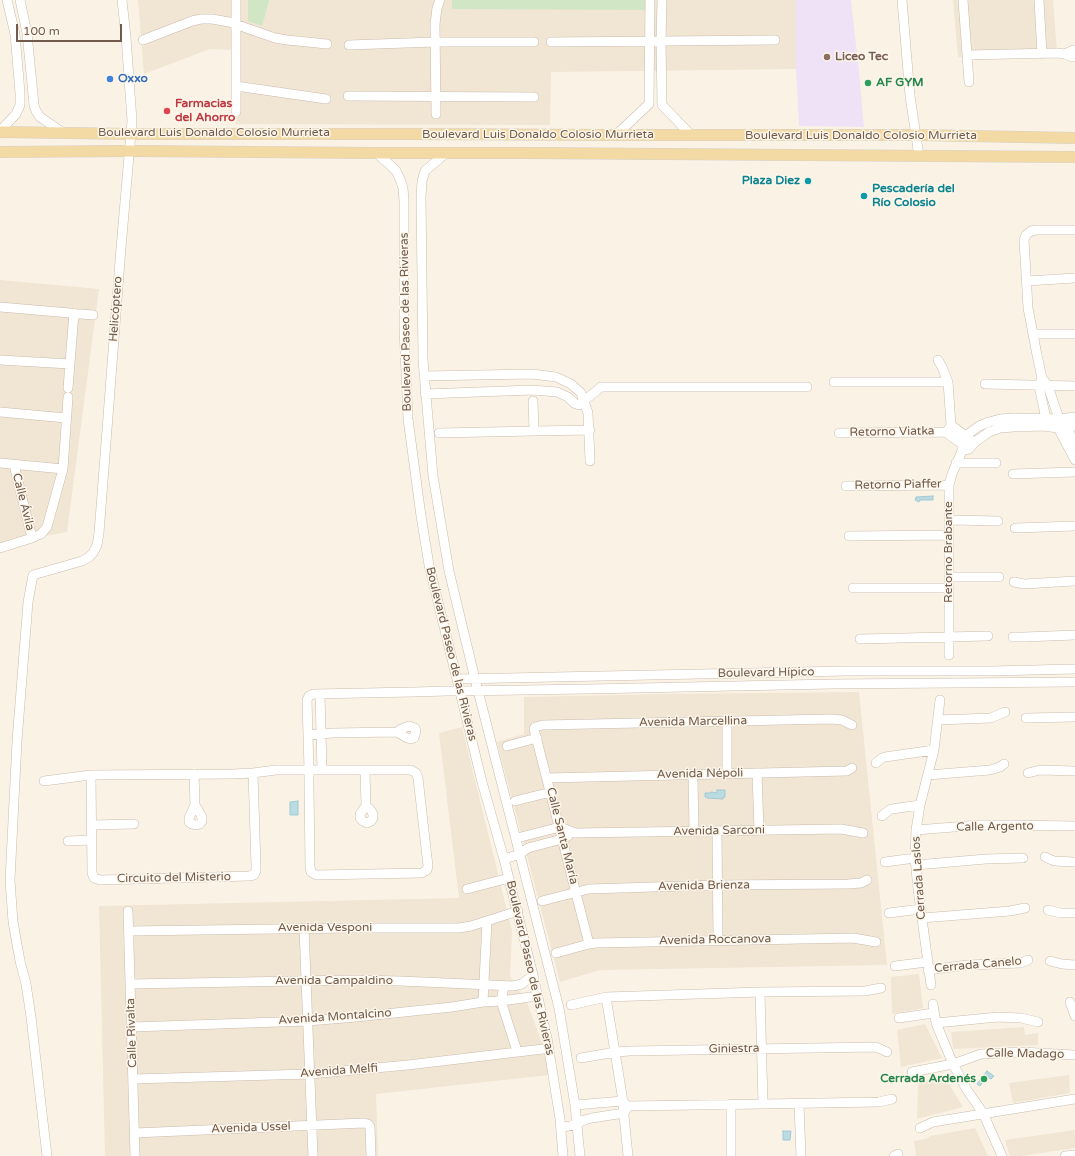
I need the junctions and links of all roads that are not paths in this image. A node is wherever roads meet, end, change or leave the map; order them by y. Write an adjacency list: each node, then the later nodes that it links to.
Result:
1 (122, 0): 43 (street, Helicóptero)
2 (236, 0): 12 (street)
3 (440, 0): 17 (street)
4 (650, 0): 15 (street)
5 (662, 0): 16 (street)
6 (902, 0): 47 (street)
7 (963, 0): 25 (street)
8 (1039, 0): 23 (street)
9 (22, 1): 11 (street); 37 (street)
10 (0, 2): 11 (street)
11 (8, 3): 36 (street)
12 (236, 25): 13 (street); 20 (street); 30 (street)
13 (143, 40)
14 (775, 40): 16 (street)
15 (650, 41): 16 (street); 19 (street); 27 (street)
16 (661, 41): 28 (street)
17 (435, 42): 18 (street); 21 (street); 32 (street)
18 (534, 42)
19 (551, 42)
20 (327, 44)
21 (349, 44)
22 (1075, 50): 24 (street)
23 (1042, 54): 24 (street); 25 (street)
24 (1065, 54): 26 (street)
25 (967, 55): 29 (street)
26 (1075, 57)
27 (650, 76): 28 (street); 35 (street)
28 (661, 76): 38 (street)
29 (969, 82)
30 (236, 86): 34 (street); 39 (street)
31 (348, 96): 32 (street)
32 (435, 97): 33 (street); 40 (street)
33 (534, 97)
34 (326, 99)
35 (649, 104): 38 (street); 45 (street)
36 (20, 105): 37 (street); 41 (street)
37 (34, 105): 42 (street)
38 (662, 105): 46 (street)
39 (236, 112)
40 (436, 114)
41 (0, 132): 42 (main road, Boulevard Luis Donaldo Colosio Murrieta)
42 (62, 132): 43 (main road, Boulevard Luis Donaldo Colosio Murrieta)
43 (132, 134): 44 (main road, Boulevard Luis Donaldo Colosio Murrieta); 49 (street, Helicóptero)
44 (524, 135): 45 (main road, Boulevard Luis Donaldo Colosio Murrieta); 53 (main road)
45 (616, 135): 46 (main road, Boulevard Luis Donaldo Colosio Murrieta)
46 (691, 135): 47 (main road, Boulevard Luis Donaldo Colosio Murrieta)
47 (916, 135): 48 (main road, Boulevard Luis Donaldo Colosio Murrieta); 54 (street)
48 (1075, 138)
49 (130, 151): 50 (main road, Boulevard Luis Donaldo Colosio Murrieta); 51 (main road, Boulevard Luis Donaldo Colosio Murrieta); 262 (street, Helicóptero)
50 (0, 152)
51 (376, 153): 52 (main road, Boulevard Luis Donaldo Colosio Murrieta); 124 (street, Boulevard Paseo de las Rivieras)
52 (446, 153): 53 (main road, Boulevard Luis Donaldo Colosio Murrieta); 67 (street, Boulevard Paseo de las Rivieras)
53 (524, 153): 54 (main road, Boulevard Luis Donaldo Colosio Murrieta)
54 (919, 156): 55 (main road, Boulevard Luis Donaldo Colosio Murrieta)
55 (1075, 157)
56 (1075, 230): 58 (street)
57 (1075, 278): 58 (street)
58 (1027, 281): 62 (street)
59 (0, 307): 60 (street)
60 (74, 313): 61 (street); 66 (street)
61 (93, 315)
62 (1033, 334): 63 (street); 70 (street)
63 (1075, 334)
64 (0, 360): 66 (street)
65 (938, 360): 69 (street)
66 (70, 364): 79 (street)
67 (424, 376): 74 (street, Boulevard Paseo de las Rivieras); 76 (street)
68 (834, 382): 69 (street)
69 (948, 382): 83 (street)
70 (1043, 383): 71 (street); 72 (street); 80 (street); 81 (street)
71 (985, 384)
72 (1075, 386)
73 (807, 387): 76 (street)
74 (425, 394): 76 (street); 125 (street, Boulevard Paseo de las Rivieras)
75 (533, 401): 86 (street)
76 (584, 401): 85 (street)
77 (0, 412): 79 (street)
78 (1075, 417): 81 (street)
79 (66, 418): 97 (street)
80 (1046, 419): 81 (street); 84 (street); 89 (street)
81 (1059, 419): 82 (street)
82 (1071, 426): 84 (street); 90 (street)
83 (948, 428): 88 (street, Retorno Viatka); 89 (street)
84 (1058, 428): 89 (street); 91 (street)
85 (590, 430): 86 (street); 92 (street)
86 (534, 431): 87 (street)
87 (439, 433)
88 (839, 433)
89 (967, 444): 94 (street, Retorno Brabante)
90 (1075, 445)
91 (1075, 459)
92 (590, 461)
93 (0, 463): 96 (street)
94 (956, 463): 95 (street); 100 (street, Retorno Brabante)
95 (996, 463)
96 (14, 465): 97 (street); 108 (street, Calle Ávila)
97 (63, 469): 108 (street)
98 (1075, 472): 99 (street)
99 (1013, 474)
100 (949, 484): 101 (street, Retorno Piaffer); 102 (street, Retorno Brabante)
101 (846, 486)
102 (949, 520): 103 (street); 106 (street, Retorno Brabante)
103 (998, 521)
104 (1075, 526): 105 (street)
105 (1016, 528)
106 (949, 535): 107 (street); 110 (street, Retorno Brabante)
107 (849, 536)
108 (32, 538): 109 (street)
109 (0, 548)
110 (949, 577): 111 (street); 115 (street, Retorno Brabante)
111 (999, 577)
112 (1075, 581): 113 (street)
113 (1014, 582)
114 (853, 588): 115 (street)
115 (949, 588): 119 (street, Retorno Brabante)
116 (1075, 635): 118 (street)
117 (988, 636): 119 (street)
118 (1013, 637)
119 (949, 638): 120 (street); 121 (street, Retorno Brabante)
120 (860, 640)
121 (949, 655)
122 (1075, 669): 123 (street, Boulevard Hípico)
123 (957, 671): 125 (street, Boulevard Hípico); 127 (street)
124 (457, 679): 125 (street, Boulevard Hípico); 129 (street, Boulevard Paseo de las Rivieras)
125 (475, 679): 128 (street, Boulevard Paseo de las Rivieras)
126 (1075, 682): 127 (street, Boulevard Hípico)
127 (957, 683): 128 (street, Boulevard Hípico)
128 (478, 690): 129 (street, Boulevard Hípico); 177 (street, Boulevard Paseo de las Rivieras)
129 (460, 691): 130 (street, Boulevard Hípico); 184 (street, Boulevard Paseo de las Rivieras)
130 (320, 694): 140 (street, Boulevard Hípico); 141 (street)
131 (940, 700): 135 (street, Cerrada Laslos)
132 (1005, 712): 135 (street)
133 (1075, 717): 134 (street)
134 (1026, 718)
135 (938, 720): 143 (street, Cerrada Laslos)
136 (727, 721): 137 (street, Avenida Marcellina); 139 (street, Avenida Marcellina); 154 (street)
137 (852, 725)
138 (397, 732): 141 (street)
139 (535, 734): 142 (street, Avenida Marcellina); 159 (street, Calle Santa María)
140 (308, 735): 141 (street); 147 (street)
141 (320, 735): 148 (street)
142 (507, 746)
143 (934, 750): 144 (street); 158 (street, Cerrada Laslos)
144 (876, 763)
145 (1004, 764): 158 (street)
146 (852, 768): 152 (street, Avenida Népoli)
147 (309, 770): 148 (street); 149 (street); 151 (street)
148 (322, 770): 149 (street)
149 (365, 770): 165 (street)
150 (1075, 771): 155 (street)
151 (253, 773): 153 (street); 179 (street, Circuito del Misterio)
152 (757, 773): 154 (street, Avenida Népoli); 171 (street)
153 (194, 774): 156 (street); 163 (street)
154 (727, 774): 157 (street, Avenida Népoli)
155 (1028, 774)
156 (91, 775): 160 (street); 168 (street, Circuito del Misterio)
157 (693, 775): 159 (street, Avenida Népoli); 173 (street)
158 (928, 775): 164 (street, Cerrada Laslos)
159 (547, 778): 161 (street, Calle Santa María)
160 (44, 781)
161 (551, 792): 162 (street); 170 (street, Calle Santa María)
162 (515, 801)
163 (195, 805)
164 (920, 805): 166 (street); 172 (street, Cerrada Laslos)
165 (366, 806)
166 (882, 816)
167 (134, 824): 168 (street)
168 (92, 825): 179 (street, Circuito del Misterio)
169 (1075, 826): 172 (street, Calle Argento)
170 (560, 827): 176 (street, Avenida Sarconi); 177 (street); 178 (street, Calle Santa María)
171 (759, 830): 174 (street, Avenida Sarconi); 175 (street, Avenida Sarconi)
172 (916, 830): 185 (street, Cerrada Laslos)
173 (694, 831): 174 (street, Avenida Sarconi); 176 (street, Avenida Sarconi)
174 (717, 831): 190 (street)
175 (863, 832)
176 (575, 833): 178 (street, Avenida Sarconi)
177 (516, 838): 181 (street, Boulevard Paseo de las Rivieras)
178 (562, 839): 181 (street, Avenida Sarconi); 192 (street, Calle Santa María)
179 (92, 840): 180 (street)
180 (68, 841)
181 (520, 854): 184 (street, Avenida Sarconi); 235 (street, Boulevard Paseo de las Rivieras)
182 (1045, 857): 187 (street)
183 (1023, 858): 185 (street)
184 (504, 859): 188 (street, Boulevard Paseo de las Rivieras)
185 (916, 861): 186 (street); 200 (street, Cerrada Laslos)
186 (885, 862)
187 (1075, 862)
188 (509, 878): 191 (street); 197 (street, Boulevard Paseo de las Rivieras)
189 (867, 880): 190 (street, Avenida Brienza)
190 (717, 885): 192 (street, Avenida Brienza); 204 (street)
191 (467, 889)
192 (576, 892): 193 (street, Avenida Brienza); 206 (street, Calle Santa María)
193 (542, 901)
194 (1025, 908): 200 (street)
195 (1048, 910): 199 (street)
196 (128, 911): 203 (street, Calle Rivalta)
197 (518, 912): 201 (street, Avenida Vesponi); 213 (street, Boulevard Paseo de las Rivieras)
198 (889, 913): 200 (street)
199 (1075, 913)
200 (921, 914): 212 (street, Cerrada Laslos)
201 (487, 921): 202 (street, Avenida Vesponi); 216 (street)
202 (304, 928): 203 (street, Avenida Vesponi); 214 (street)
203 (129, 931): 215 (street, Calle Rivalta)
204 (718, 940): 205 (street, Avenida Roccanova); 206 (street, Avenida Roccanova)
205 (876, 942)
206 (589, 944): 207 (street, Avenida Roccanova)
207 (556, 953)
208 (1028, 960): 212 (street, Cerrada Canelo)
209 (1050, 960): 210 (street)
210 (1075, 965)
211 (895, 966): 212 (street, Cerrada Canelo)
212 (928, 966): 217 (street, Cerrada Laslos)
213 (533, 976): 219 (street); 222 (street, Boulevard Paseo de las Rivieras)
214 (306, 981): 215 (street, Avenida Campaldino); 216 (street, Avenida Campaldino); 231 (street)
215 (131, 984): 234 (street, Calle Rivalta)
216 (484, 984): 218 (street, Avenida Campaldino); 226 (street)
217 (931, 985)
218 (504, 986): 219 (street, Avenida Campaldino); 225 (street)
219 (517, 986): 224 (street)
220 (882, 988): 221 (street)
221 (760, 992): 223 (street); 238 (street)
222 (538, 996): 224 (street, Avenida Montalcino); 236 (street, Boulevard Paseo de las Rivieras)
223 (606, 997): 228 (street); 240 (street)
224 (518, 999): 225 (street, Avenida Montalcino)
225 (501, 1001): 226 (street, Avenida Montalcino); 239 (street)
226 (483, 1002): 231 (street, Avenida Montalcino)
227 (1070, 1002): 229 (street)
228 (571, 1005)
229 (1075, 1016)
230 (899, 1018): 233 (street)
231 (308, 1021): 234 (street, Avenida Montalcino); 246 (street)
232 (1038, 1022): 233 (street)
233 (936, 1023): 244 (street)
234 (132, 1027): 247 (street, Calle Rivalta)
235 (564, 1034): 236 (street); 253 (street, Boulevard Paseo de las Rivieras)
236 (547, 1038): 258 (street, Boulevard Paseo de las Rivieras)
237 (543, 1049): 239 (street, Avenida Melfi)
238 (762, 1049): 240 (street, Giniestra); 241 (street, Giniestra); 251 (street)
239 (517, 1051): 246 (street, Avenida Melfi)
240 (616, 1052): 243 (street, Giniestra); 254 (street)
241 (887, 1052)
242 (1075, 1055): 244 (street, Calle Madago)
243 (581, 1058)
244 (953, 1064): 245 (street, Calle Madago); 255 (street)
245 (912, 1072)
246 (310, 1074): 247 (street, Avenida Melfi); 257 (street)
247 (133, 1079): 260 (street, Calle Rivalta)
248 (892, 1099): 252 (street)
249 (1075, 1099): 255 (street)
250 (731, 1104): 251 (street); 254 (street); 269 (street)
251 (763, 1104): 252 (street)
252 (799, 1104): 270 (street)
253 (575, 1105): 254 (street); 256 (street, Boulevard Paseo de las Rivieras)
254 (625, 1107): 256 (street); 268 (street)
255 (983, 1113): 259 (street); 271 (street)
256 (577, 1124): 258 (street); 267 (street, Boulevard Paseo de las Rivieras)
257 (312, 1126): 260 (street, Avenida Ussel); 264 (street); 265 (street, Avenida Ussel)
258 (561, 1128): 266 (street, Boulevard Paseo de las Rivieras)
259 (920, 1128)
260 (135, 1133): 263 (street, Calle Rivalta)
261 (1075, 1155): 272 (street)
262 (48, 1156)
263 (136, 1156)
264 (312, 1156)
265 (371, 1156)
266 (564, 1156)
267 (580, 1156)
268 (628, 1156)
269 (731, 1156)
270 (801, 1156)
271 (1002, 1156)
272 (1065, 1156)

